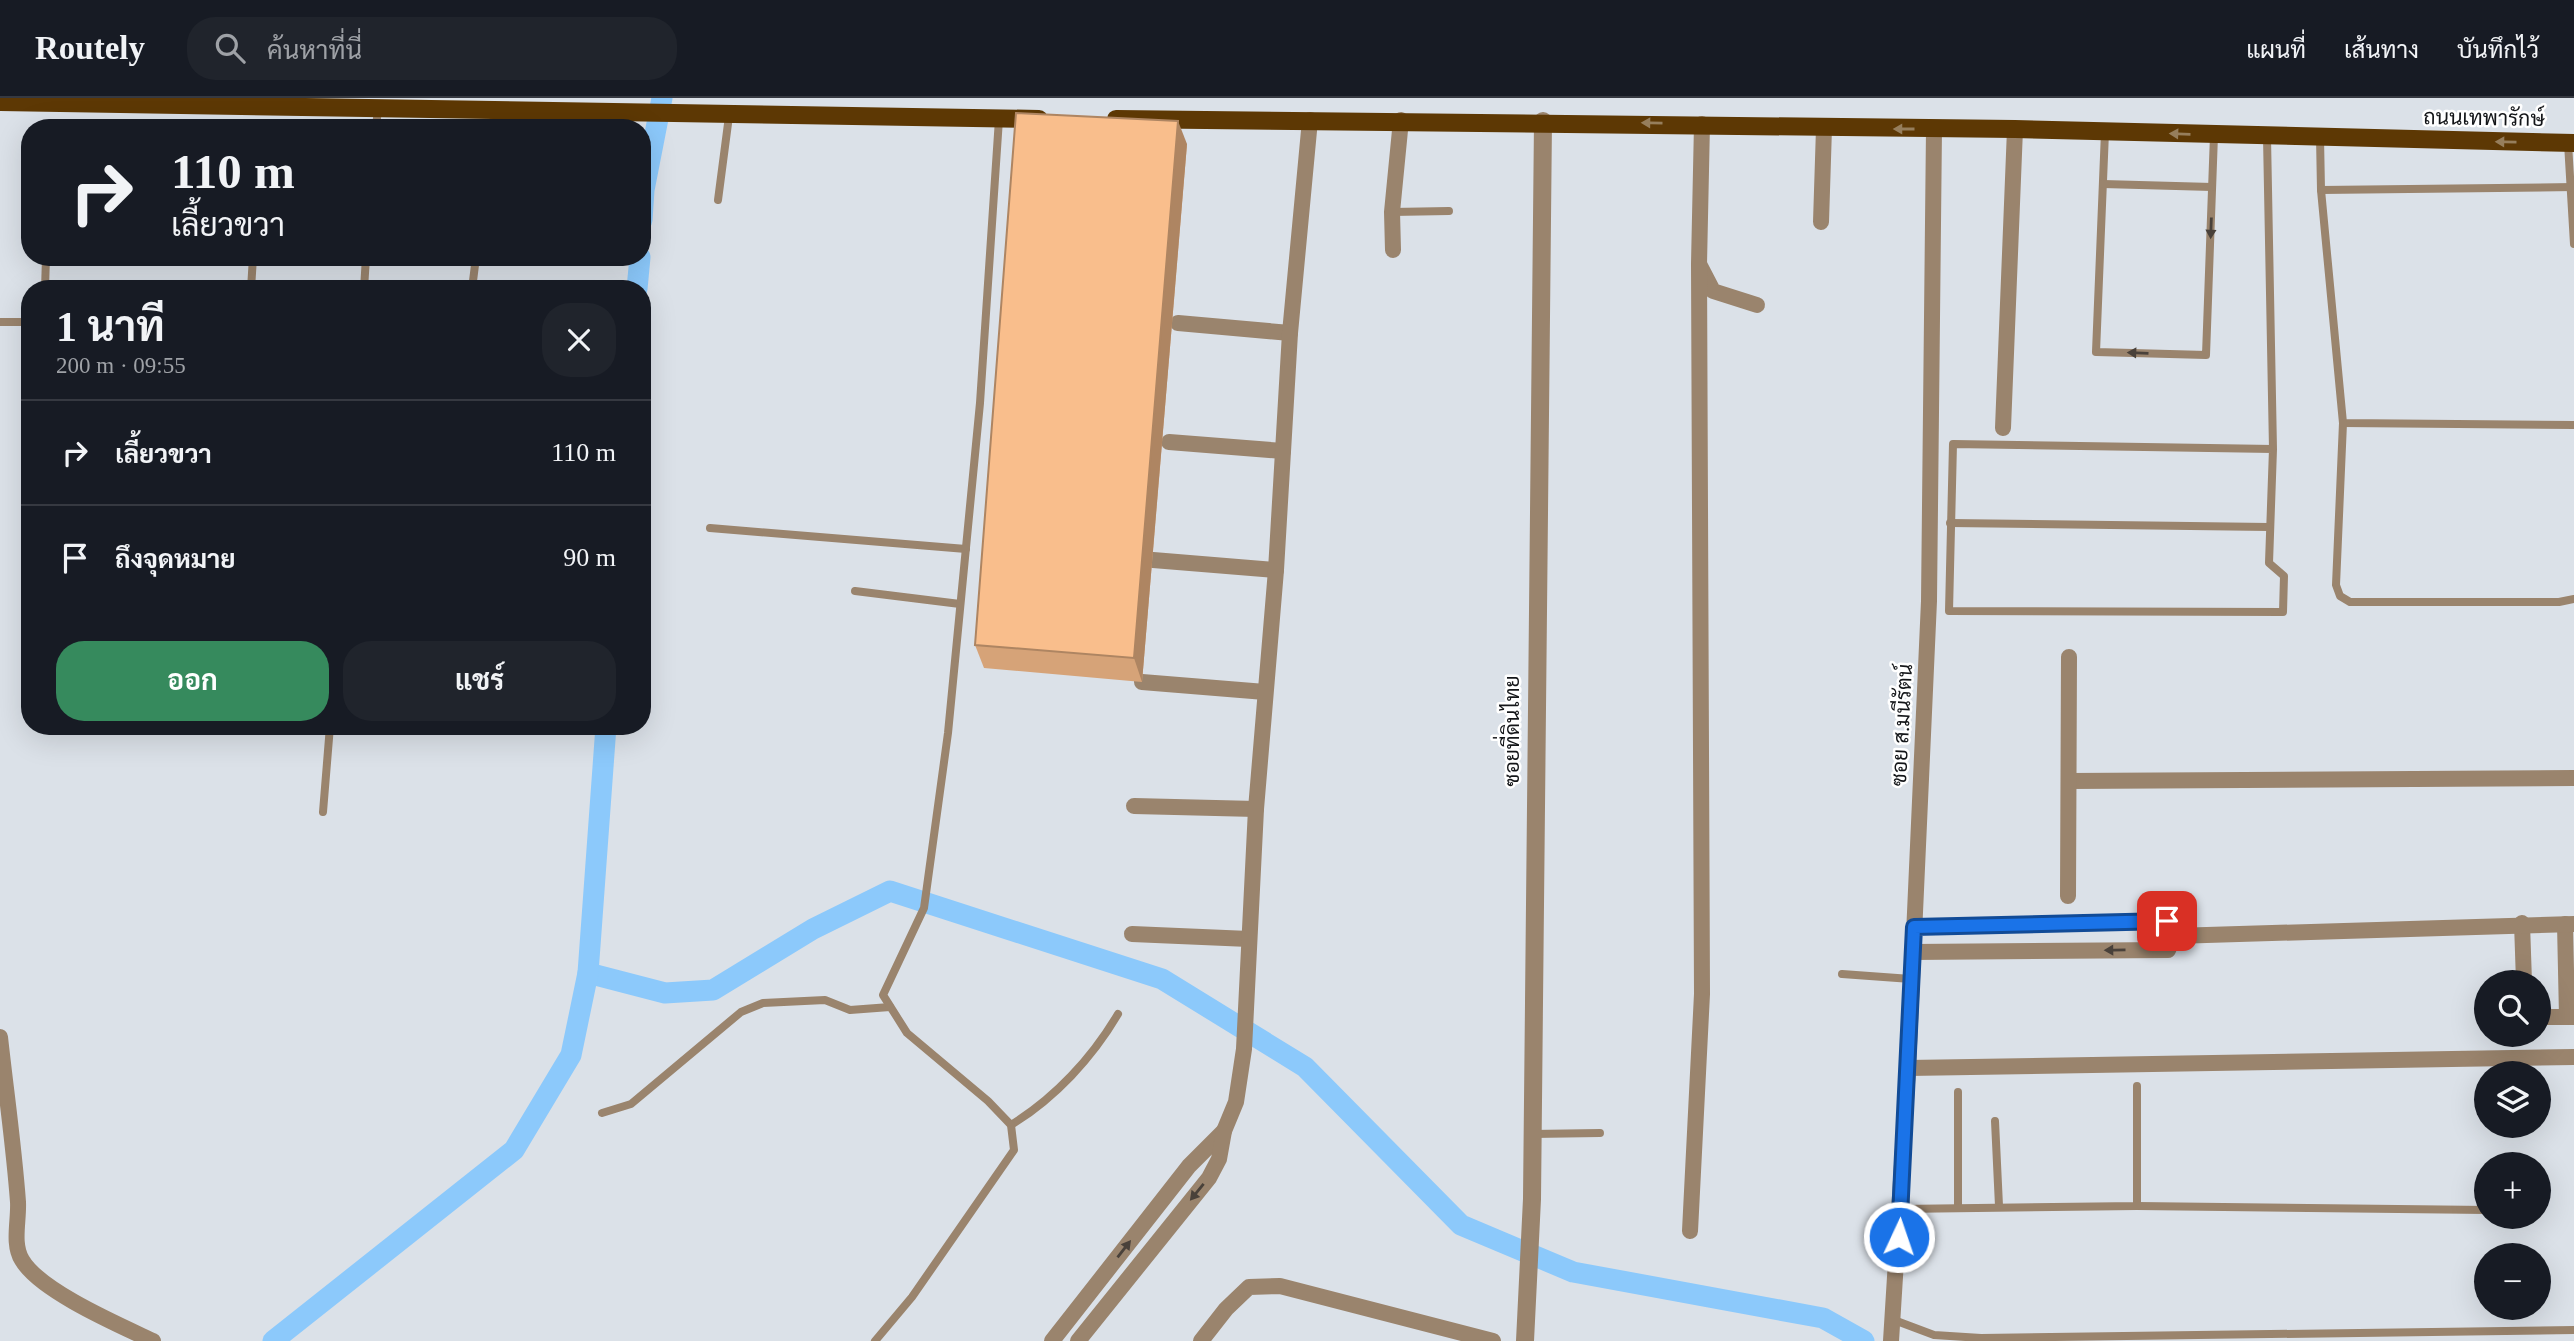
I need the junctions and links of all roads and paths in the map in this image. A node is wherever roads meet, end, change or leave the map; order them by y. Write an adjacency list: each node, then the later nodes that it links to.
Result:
1 (0, 102): 2 (main road)
2 (378, 108): 4 (lane); 5 (main road)
3 (729, 116): 5 (main road); 6 (main road); 25 (lane)
4 (377, 119)
5 (493, 119)
6 (999, 119): 7 (main road); 46 (lane)
7 (1052, 119)
8 (1092, 119): 9 (main road, ถนนเทพารักษ์)
9 (1310, 120): 10 (main road, ถนนเทพารักษ์); 36 (street)
10 (1401, 120): 11 (main road, ถนนเทพารักษ์); 27 (street)
11 (1543, 121): 12 (main road, ถนนเทพารักษ์, one-way to 11); 86 (street, ซอยที่ดินไทย)
12 (1702, 124): 13 (main road, ถนนเทพารักษ์); 31 (street)
13 (1824, 128): 14 (main road, ถนนเทพารักษ์, one-way to 13); 28 (street)
14 (1934, 129): 15 (main road, ถนนเทพารักษ์); 64 (street, ซอย ส.มนีรัตน์)
15 (2015, 129): 16 (main road, ถนนเทพารักษ์); 39 (street)
16 (2105, 132): 17 (main road, ถนนเทพารักษ์, one-way to 16); 21 (lane)
17 (2214, 135): 18 (main road, ถนนเทพารักษ์); 22 (lane)
18 (2267, 137): 19 (main road, ถนนเทพารักษ์); 41 (lane)
19 (2320, 137): 20 (main road, ถนนเทพารักษ์, one-way to 19); 24 (lane)
20 (2571, 143): 23 (lane)
21 (2103, 184): 22 (lane); 22 (lane, one-way to 21)
22 (2212, 187)
23 (2571, 188): 24 (lane); 29 (lane)
24 (2321, 190): 37 (lane)
25 (718, 200)
26 (1449, 211): 27 (lane)
27 (1392, 212): 30 (street)
28 (1821, 222)
29 (2574, 244)
30 (1393, 250)
31 (1699, 264): 32 (street); 92 (street)
32 (1757, 305)
33 (0, 322): 34 (lane)
34 (21, 322)
35 (1178, 323): 36 (street)
36 (1290, 333): 42 (street)
37 (2343, 423): 38 (lane); 50 (lane)
38 (2574, 425)
39 (2003, 428)
40 (1169, 442): 42 (street)
41 (2273, 449): 43 (lane); 44 (lane)
42 (1283, 451): 48 (street)
43 (1950, 523): 44 (lane); 44 (lane)
44 (2269, 527)
45 (710, 528): 46 (lane)
46 (965, 549): 51 (lane)
47 (1153, 560): 48 (street)
48 (1276, 569): 54 (street)
49 (855, 591): 51 (lane)
50 (2574, 599)
51 (960, 604): 72 (lane)
52 (2069, 657): 57 (street)
53 (1142, 682): 54 (street)
54 (1265, 692): 59 (street)
55 (329, 735): 60 (lane)
56 (2574, 778): 57 (street)
57 (2069, 781): 61 (street)
58 (1134, 806): 59 (street)
59 (1256, 809): 67 (street)
60 (323, 812)
61 (2068, 896)
62 (2522, 923): 63 (street); 66 (street); 69 (street)
63 (2570, 923): 75 (street)
64 (1914, 927): 66 (street); 68 (street, ซอย ส.มนีรัตน์)
65 (1132, 934): 67 (street)
66 (2174, 936): 68 (street, one-way to 68)
67 (1249, 939): 84 (street)
68 (1912, 952): 71 (street, ซอย ส.มนีรัตน์)
69 (2524, 970)
70 (1842, 974): 71 (lane)
71 (1911, 979): 78 (street, ซอย ส.มนีรัตน์)
72 (890, 1007): 81 (lane); 83 (lane)
73 (1118, 1014): 83 (lane)
74 (2551, 1017): 75 (street)
75 (2571, 1017)
76 (0, 1037): 97 (street)
77 (2574, 1057): 78 (street)
78 (1908, 1068): 90 (street, ซอย ส.มนีรัตน์)
79 (2137, 1086): 88 (lane)
80 (1958, 1092): 89 (lane)
81 (603, 1113)
82 (1994, 1121): 87 (lane)
83 (1011, 1125): 98 (lane)
84 (1224, 1131): 93 (street, one-way to 84); 94 (street, one-way to 94)
85 (1600, 1133): 86 (lane)
86 (1532, 1135): 103 (street, ซอยที่ดินไทย)
87 (1999, 1206): 88 (lane); 89 (lane)
88 (2137, 1206): 91 (lane)
89 (1958, 1208): 90 (lane)
90 (1900, 1209): 95 (street, ซอย ส.มนีรัตน์)
91 (2474, 1210)
92 (1690, 1231)
93 (1106, 1272): 94 (street); 99 (street)
94 (1124, 1284): 100 (street)
95 (1894, 1321): 96 (lane); 104 (street, ซอย ส.มนีรัตน์)
96 (2574, 1330)
97 (153, 1341)
98 (875, 1341)
99 (1052, 1341)
100 (1078, 1341)
101 (1201, 1341): 102 (street)
102 (1493, 1341)
103 (1525, 1341)
104 (1891, 1341)

